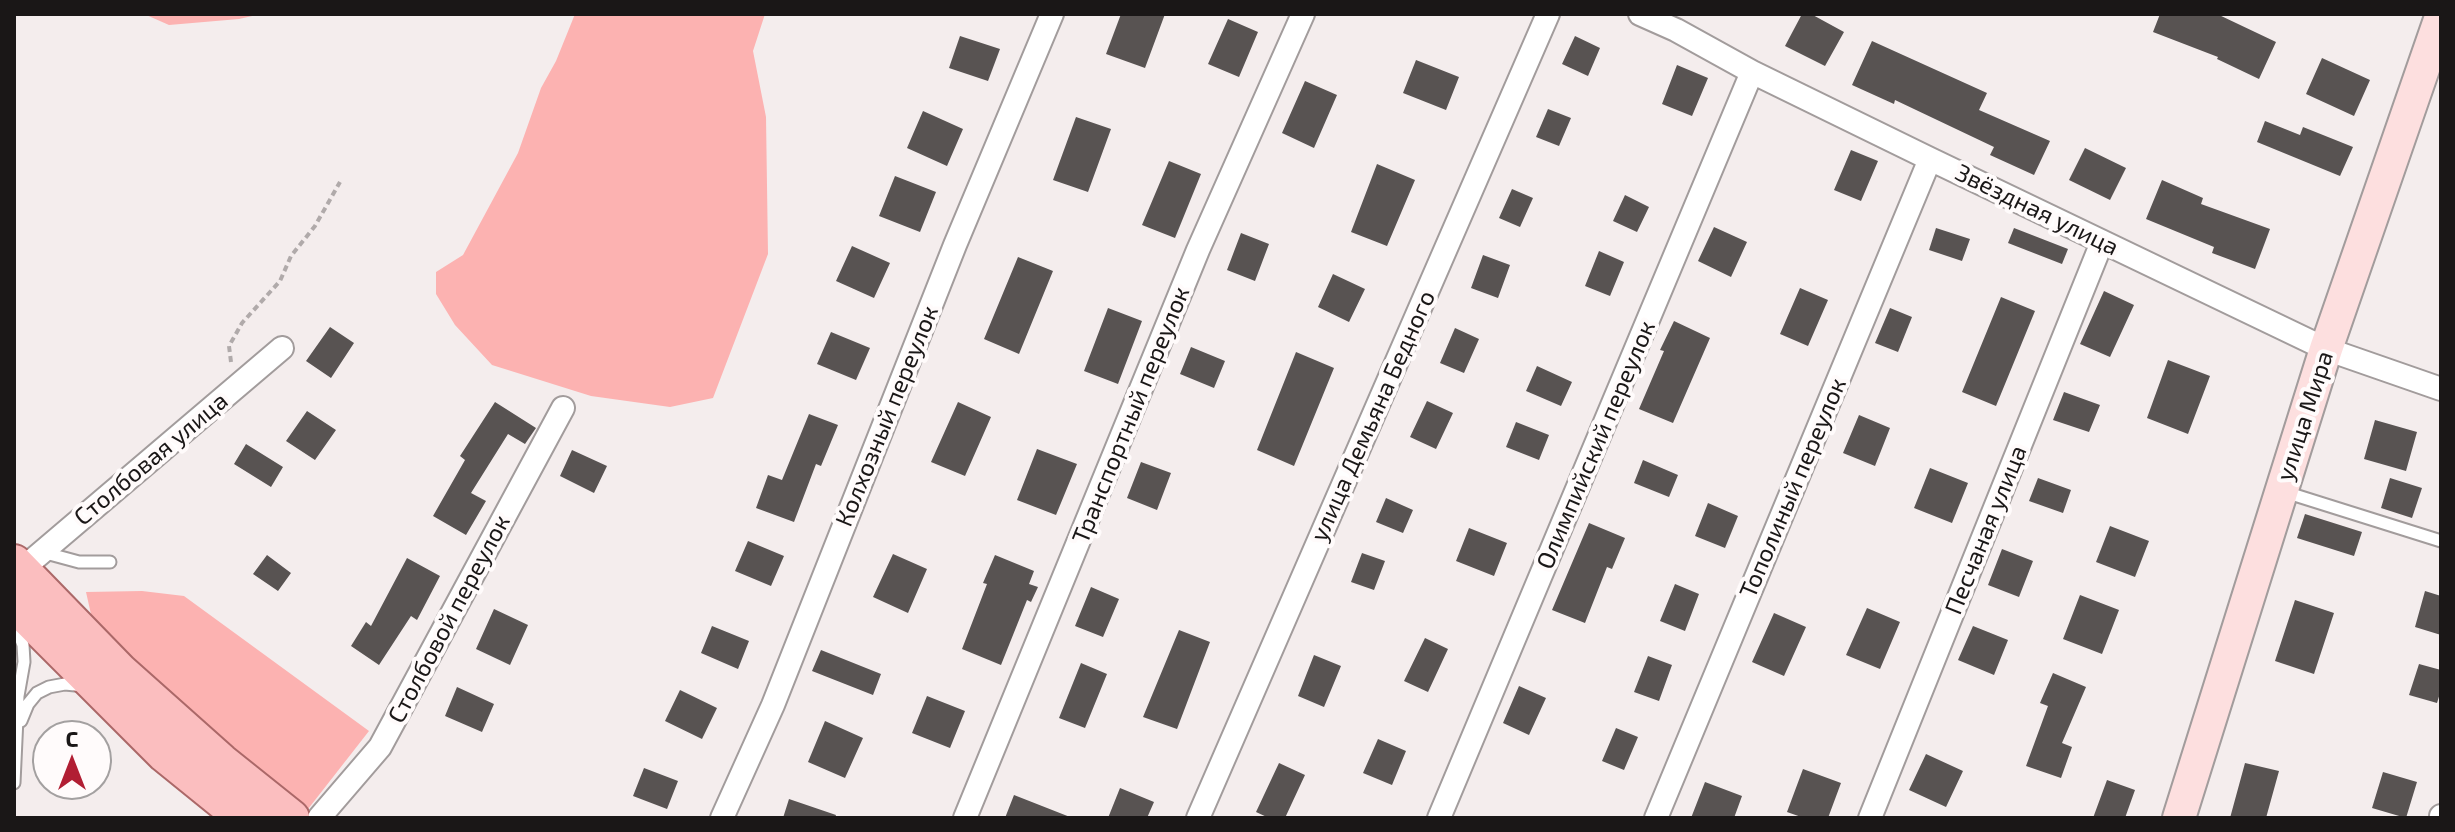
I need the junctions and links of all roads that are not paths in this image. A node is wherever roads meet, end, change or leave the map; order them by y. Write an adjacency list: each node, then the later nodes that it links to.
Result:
1 (1052, 14): 26 (street, Колхозный переулок)
2 (1303, 14): 27 (street, Транспортный переулок)
3 (1548, 14): 28 (street, улица Демьяна Бедного)
4 (1640, 14): 7 (street, Звёздная улица)
5 (2431, 14): 6 (street)
6 (2441, 18): 8 (main road, улица Мира)
7 (1752, 72): 9 (street, Звёздная улица); 29 (street, Олимпийский переулок)
8 (2431, 76): 12 (main road, улица Мира)
9 (1930, 159): 10 (street, Звёздная улица); 30 (street, Тополиный переулок)
10 (2102, 242): 12 (street, Звёздная улица); 31 (street, Песчаная улица)
11 (282, 348): 18 (street, Столбовая улица)
12 (2326, 349): 13 (street, Звёздная улица); 15 (main road, улица Мира)
13 (2441, 389)
14 (563, 408): 25 (street, Столбовой переулок)
15 (2281, 491): 16 (lane); 32 (main road, улица Мира)
16 (2441, 541)
17 (110, 562): 18 (lane)
18 (23, 572): 20 (main road); 24 (main road)
19 (14, 622): 21 (lane)
20 (96, 687): 21 (lane); 23 (main road)
21 (18, 729): 22 (lane)
22 (14, 783)
23 (244, 818)
24 (291, 818)
25 (319, 818)
26 (722, 818)
27 (965, 818)
28 (1198, 818)
29 (1439, 818)
30 (1656, 818)
31 (1870, 818)
32 (2179, 818)

